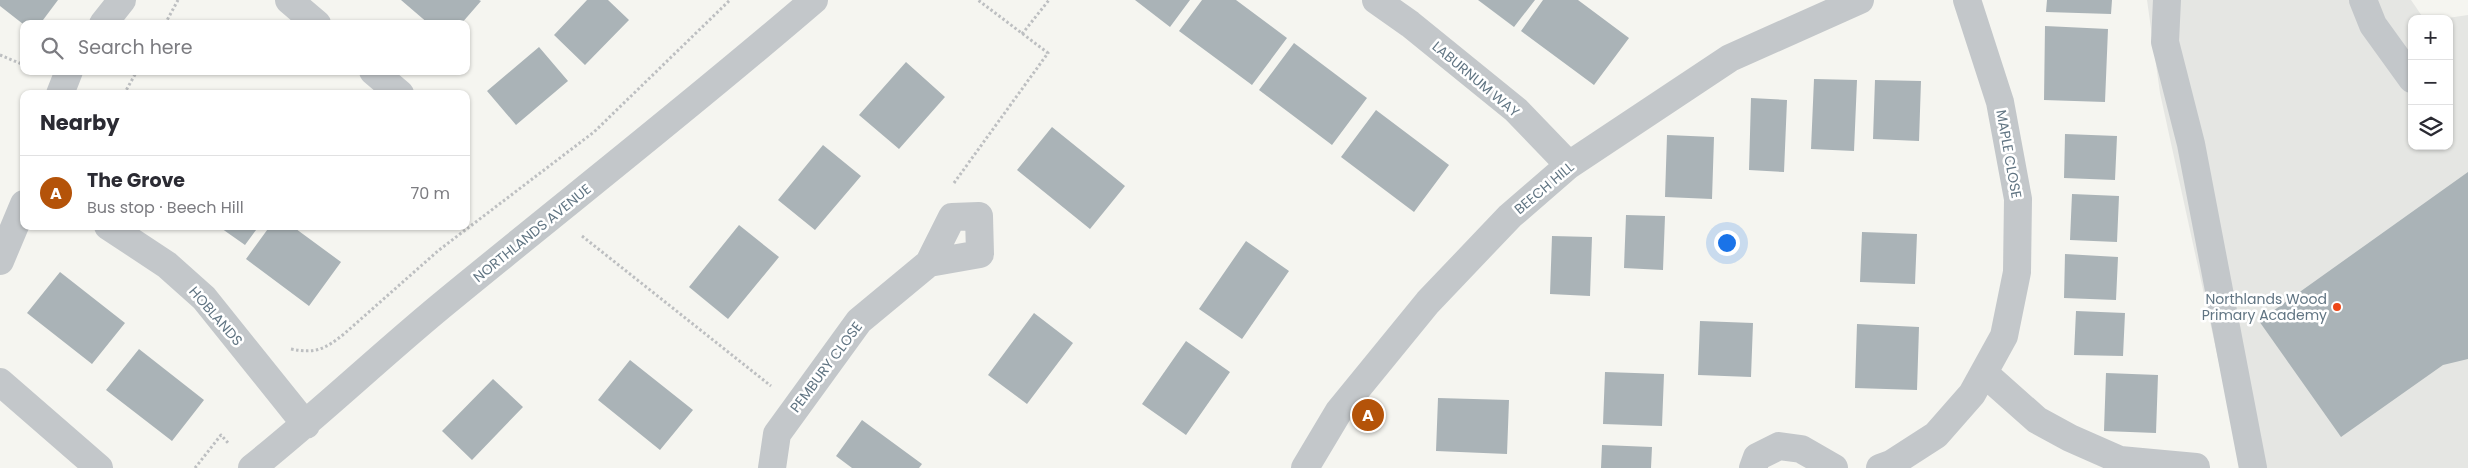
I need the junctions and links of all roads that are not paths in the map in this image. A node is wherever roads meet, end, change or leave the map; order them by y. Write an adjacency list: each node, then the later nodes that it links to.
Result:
1 (122, 0): 9 (street)
2 (289, 0): 10 (street)
3 (814, 0): 23 (street, NORTHLANDS AVENUE)
4 (1376, 0): 16 (street, LABURNUM WAY)
5 (1860, 0): 16 (street, BEECH HILL)
6 (1967, 0): 21 (street, MAPLE CLOSE)
7 (2168, 0): 32 (street)
8 (2363, 0): 11 (street)
9 (106, 20)
10 (312, 20)
11 (2408, 73)
12 (67, 75): 14 (street)
13 (378, 75): 15 (street)
14 (62, 90)
15 (395, 90)
16 (1568, 165): 28 (street, BEECH HILL)
17 (20, 214): 19 (street)
18 (114, 230): 23 (street, HOBLANDS)
19 (0, 261)
20 (929, 263): 20 (street, PEMBURY CLOSE); 27 (street, PEMBURY CLOSE)
21 (1984, 374): 24 (street); 31 (street, MAPLE CLOSE)
22 (0, 382): 25 (street)
23 (306, 425): 26 (street, NORTHLANDS AVENUE)
24 (2196, 467)
25 (98, 468)
26 (252, 468)
27 (772, 468)
28 (1305, 468)
29 (1753, 468): 30 (street)
30 (1834, 468)
31 (1880, 468)
32 (2254, 468)

